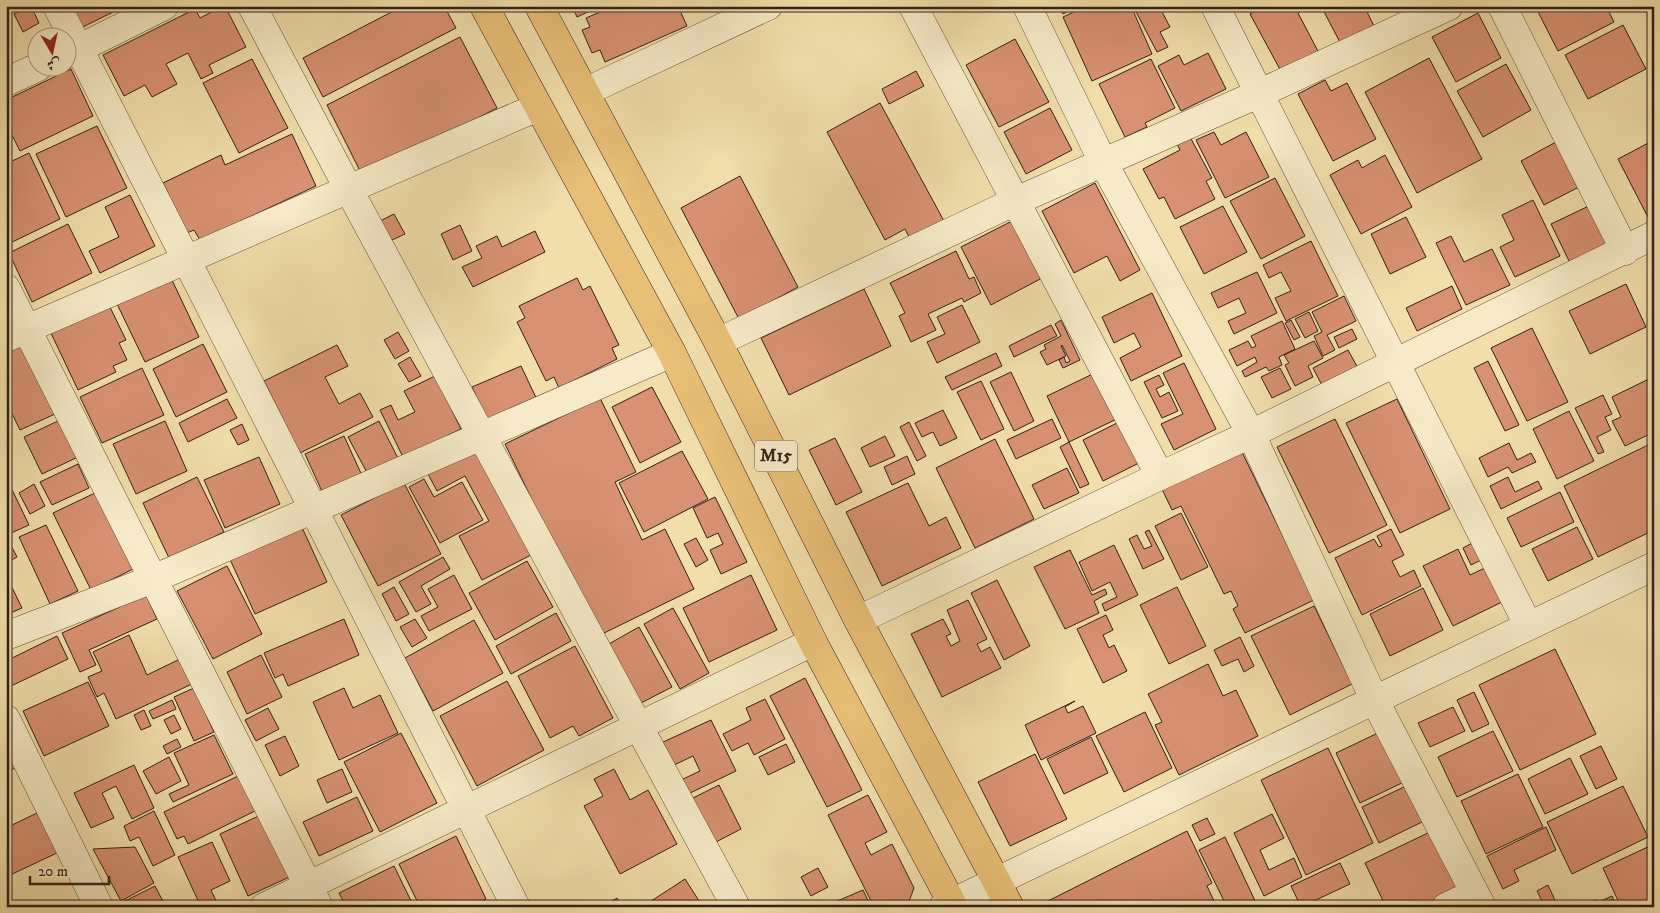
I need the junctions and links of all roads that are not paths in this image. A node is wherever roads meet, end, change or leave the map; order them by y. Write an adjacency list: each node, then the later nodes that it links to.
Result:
1 (57, 6): 12 (street)
2 (164, 6): 13 (street)
3 (252, 6): 21 (street)
4 (484, 6): 19 (highway, M15)
5 (540, 6): 17 (highway, M15)
6 (768, 6): 17 (street)
7 (913, 6): 22 (street)
8 (1027, 6): 20 (street)
9 (1214, 6): 18 (street)
10 (1449, 6): 18 (street)
11 (1502, 6): 24 (street)
12 (65, 28)
13 (78, 49)
14 (78, 60): 25 (street)
15 (28, 72): 16 (street)
16 (6, 82)
17 (585, 92): 28 (highway, M15)
18 (1258, 94): 20 (street); 30 (street)
19 (538, 107): 21 (street); 29 (highway, M15)
20 (1103, 162): 22 (street); 31 (street)
21 (349, 190): 25 (street); 32 (street)
22 (1016, 201): 28 (street); 33 (street)
23 (1654, 235): 24 (street)
24 (1625, 250): 30 (street)
25 (185, 259): 27 (street); 34 (street)
26 (6, 288): 27 (street)
27 (17, 333): 36 (street)
28 (718, 342): 37 (highway, M15)
29 (672, 353): 32 (street); 40 (highway, M15)
30 (1394, 362): 31 (street); 38 (street)
31 (1251, 434): 33 (street); 41 (street)
32 (482, 436): 34 (street); 43 (street)
33 (1160, 476): 37 (street)
34 (314, 508): 36 (street); 44 (street)
35 (1654, 566): 38 (street)
36 (154, 579): 39 (street); 46 (street)
37 (858, 620): 45 (highway, M15)
38 (1528, 625): 41 (street)
39 (6, 636)
40 (813, 642): 43 (street); 48 (highway, M15)
41 (1374, 699): 45 (street); 47 (street)
42 (6, 720): 49 (street)
43 (640, 726): 44 (street); 52 (street)
44 (466, 809): 46 (street); 51 (street)
45 (997, 881): 48 (street); 53 (highway, M15)
46 (314, 896): 50 (street)
47 (1479, 900): 54 (street)
48 (950, 905)
49 (99, 907)
50 (264, 907)
51 (516, 907)
52 (736, 907)
53 (1010, 907)
54 (1446, 907)

